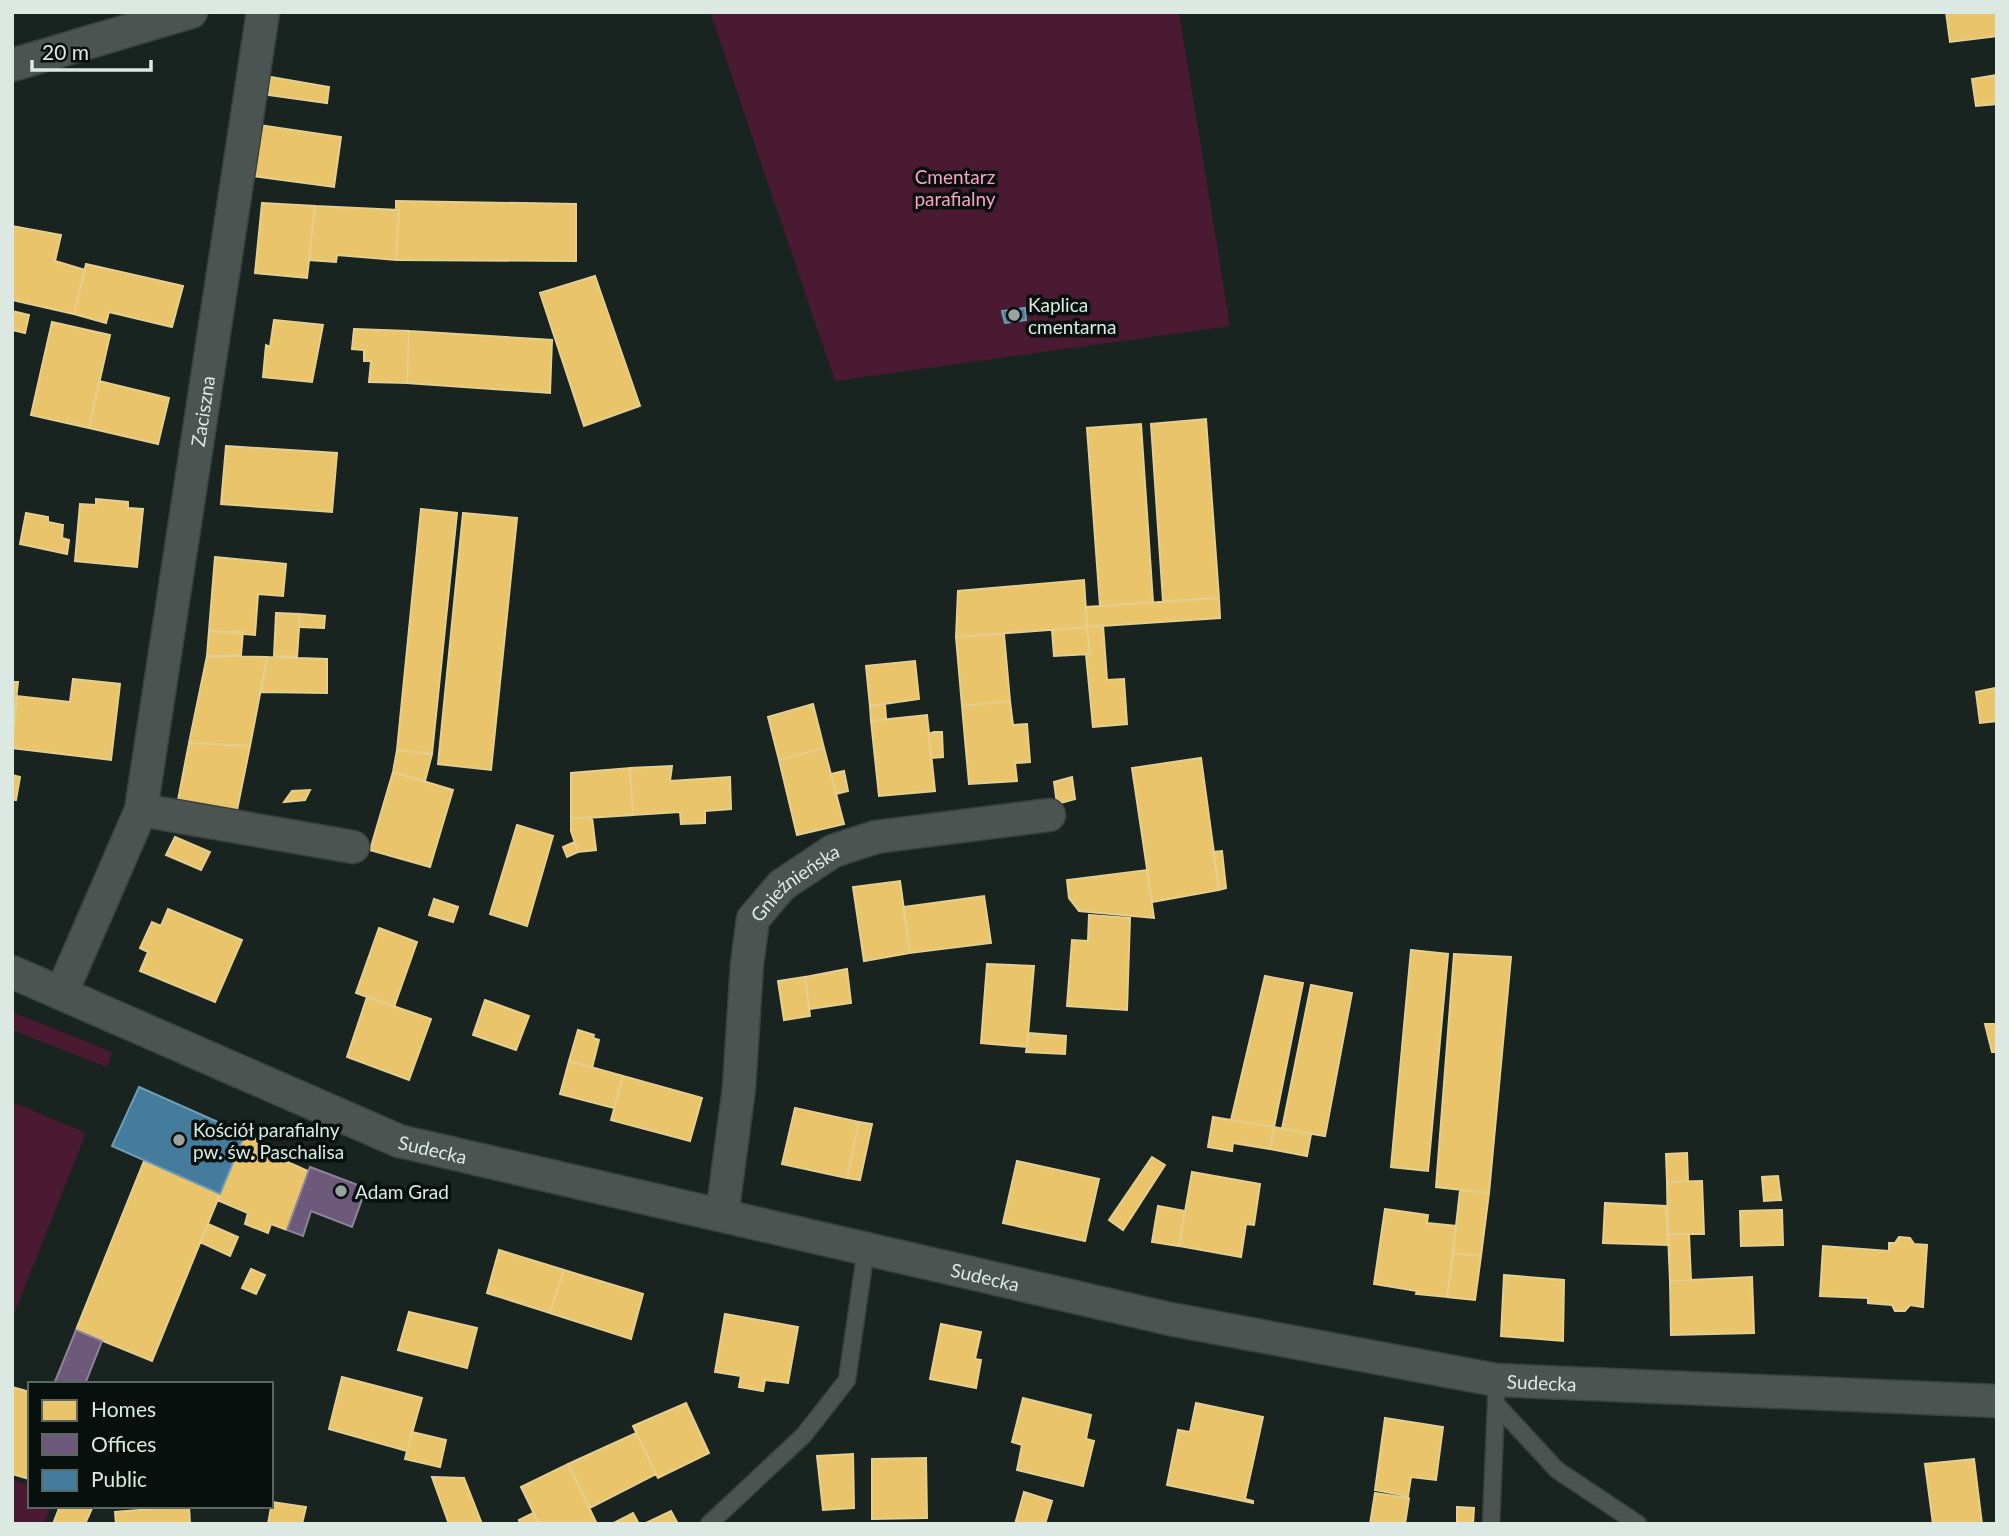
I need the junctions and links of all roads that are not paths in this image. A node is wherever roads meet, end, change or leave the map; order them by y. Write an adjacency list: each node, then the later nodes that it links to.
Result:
1 (191, 12): 3 (street)
2 (263, 12): 4 (street, Zaciszna)
3 (12, 65)
4 (141, 810): 6 (street); 8 (street, Zaciszna)
5 (1049, 814): 9 (street, Gnieźnieńska)
6 (353, 847)
7 (12, 972): 8 (street, Sudecka)
8 (62, 992): 9 (street, Sudecka)
9 (722, 1215): 10 (street, Sudecka)
10 (866, 1249): 11 (street, Sudecka); 13 (lane)
11 (1496, 1392): 12 (street, Sudecka); 14 (lane); 15 (lane)
12 (1997, 1401)
13 (709, 1524)
14 (1491, 1524)
15 (1638, 1524)

